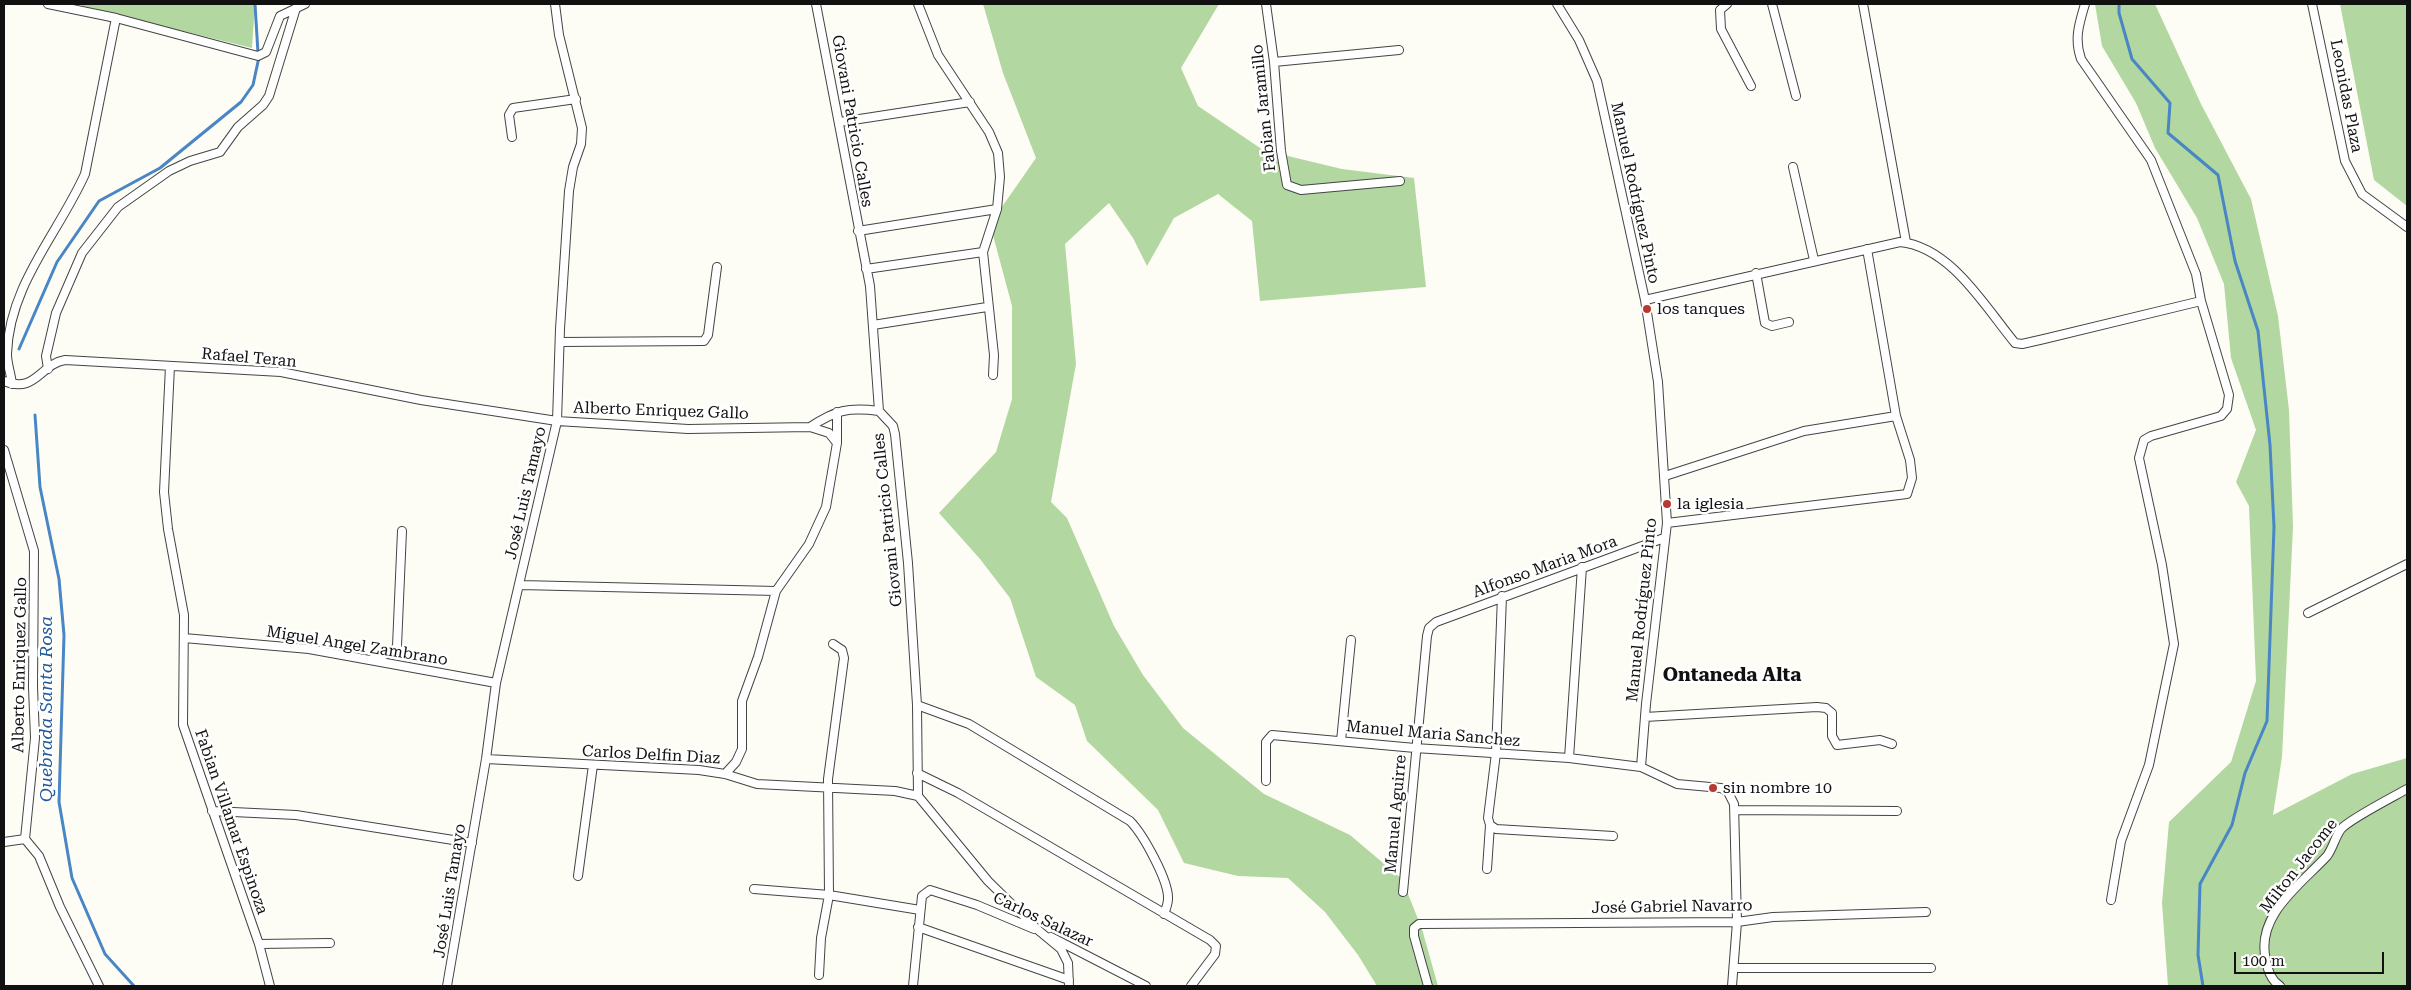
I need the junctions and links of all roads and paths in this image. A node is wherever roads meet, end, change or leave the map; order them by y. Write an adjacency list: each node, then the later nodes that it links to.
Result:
1 (48, 4): 13 (street)
2 (305, 4): 14 (street)
3 (555, 4): 20 (street, José Luis Tamayo)
4 (816, 4): 22 (street, Giovani Patricio Calles)
5 (918, 4): 21 (street)
6 (1266, 4): 17 (street, Fabian Jaramillo)
7 (1557, 4): 36 (street, Manuel Rodríguez Pinto)
8 (1727, 4): 18 (street)
9 (1772, 4): 19 (street)
10 (1863, 4): 29 (street)
11 (2085, 4): 37 (street)
12 (2312, 4): 27 (street, Leonidas Plaza)
13 (76, 7): 15 (street)
14 (296, 8): 15 (street); 43 (street)
15 (116, 18): 46 (street)
16 (1399, 50): 17 (street)
17 (1274, 62): 25 (street, Fabian Jaramillo)
18 (1751, 86)
19 (1796, 96)
20 (576, 99): 23 (street); 41 (street, José Luis Tamayo)
21 (970, 102): 22 (street); 26 (street)
22 (840, 122): 28 (street, Giovani Patricio Calles)
23 (512, 137)
24 (1794, 167): 32 (street)
25 (1400, 181)
26 (997, 209): 28 (street); 31 (street)
27 (2407, 228)
28 (858, 231): 34 (street, Giovani Patricio Calles)
29 (1906, 242): 30 (street); 37 (street)
30 (1867, 249): 32 (street); 49 (street)
31 (983, 252): 34 (street); 38 (street)
32 (1814, 260): 35 (street)
33 (717, 267): 41 (street)
34 (866, 269): 40 (street, Giovani Patricio Calles)
35 (1756, 273): 36 (street); 39 (street)
36 (1645, 300): 54 (street, Manuel Rodríguez Pinto)
37 (2201, 301): 99 (street)
38 (987, 307): 40 (street); 44 (street)
39 (1789, 322)
40 (873, 325): 47 (street, Giovani Patricio Calles)
41 (560, 342): 50 (street, José Luis Tamayo)
42 (170, 366): 43 (street, Rafael Teran); 50 (street, Rafael Teran); 65 (street, Fabian Villamar Espinoza)
43 (48, 369): 46 (street, Rafael Teran)
44 (993, 375)
45 (4, 381): 46 (street)
46 (12, 384)
47 (879, 411): 48 (street, Alberto Enriquez Gallo); 70 (street, Giovani Patricio Calles)
48 (837, 412): 51 (street, Alberto Enriquez Gallo); 52 (street, Carlos Delfin Diaz)
49 (1896, 416): 54 (street); 55 (street)
50 (557, 421): 51 (street, Alberto Enriquez Gallo); 60 (street, José Luis Tamayo)
51 (810, 427): 52 (street)
52 (837, 443): 61 (street, Carlos Delfin Diaz)
53 (4, 450): 91 (street, Alberto Enriquez Gallo)
54 (1665, 476): 55 (street, Manuel Rodríguez Pinto)
55 (1667, 523): 57 (street, Manuel Rodríguez Pinto)
56 (402, 532): 68 (street)
57 (1664, 538): 59 (street, Alfonso Maria Mora); 71 (street, Manuel Rodríguez Pinto)
58 (2407, 564): 63 (street)
59 (1582, 567): 62 (street, Alfonso Maria Mora); 76 (street)
60 (520, 585): 61 (street); 69 (street, José Luis Tamayo)
61 (776, 592): 81 (street, Carlos Delfin Diaz)
62 (1502, 596): 64 (street, Alfonso Maria Mora); 75 (street)
63 (2308, 614)
64 (1436, 622): 74 (street, Manuel Aguirre)
65 (184, 638): 68 (street, Miguel Angel Zambrano); 88 (street, Fabian Villamar Espinoza)
66 (1351, 640): 72 (street)
67 (833, 644): 83 (street)
68 (370, 660): 69 (street, Miguel Angel Zambrano)
69 (496, 683): 77 (street, José Luis Tamayo)
70 (917, 705): 80 (street, Giovani Patricio Calles); 102 (street)
71 (1645, 717): 73 (street); 79 (street, Manuel Rodríguez Pinto)
72 (1341, 741): 74 (street, Manuel Maria Sanchez); 82 (street, Manuel Maria Sanchez)
73 (1892, 744)
74 (1415, 748): 75 (street, Manuel Maria Sanchez); 97 (street, Manuel Aguirre)
75 (1496, 753): 76 (street, Manuel Maria Sanchez); 89 (street)
76 (1569, 758): 79 (street, Manuel Maria Sanchez)
77 (486, 759): 78 (street, Carlos Delfin Diaz); 93 (street, José Luis Tamayo)
78 (593, 765): 81 (street, Carlos Delfin Diaz); 95 (street)
79 (1641, 767): 86 (street)
80 (917, 773): 85 (street, Giovani Patricio Calles); 102 (street)
81 (725, 774): 83 (street)
82 (1266, 780)
83 (830, 786): 85 (street); 98 (street)
84 (2407, 789): 120 (street, Milton Jacome)
85 (918, 796): 105 (street)
86 (1736, 810): 87 (street); 103 (street)
87 (1897, 811)
88 (212, 812): 93 (street); 107 (street, Fabian Villamar Espinoza)
89 (1493, 827): 90 (street); 94 (street)
90 (1613, 836)
91 (25, 839): 92 (street); 112 (street)
92 (4, 842)
93 (472, 844): 114 (street, José Luis Tamayo)
94 (1487, 869)
95 (578, 876)
96 (754, 889): 98 (street)
97 (1403, 892)
98 (829, 895): 100 (street); 110 (street)
99 (2111, 900)
100 (920, 910): 104 (street); 105 (street, Carlos Salazar)
101 (1926, 912): 103 (street, José Gabriel Navarro)
102 (1164, 914): 117 (street)
103 (1737, 922): 108 (street); 118 (street, José Gabriel Navarro)
104 (918, 927): 111 (street); 115 (street)
105 (1038, 930): 111 (street); 116 (street, Carlos Salazar)
106 (330, 943): 107 (street)
107 (258, 944): 113 (street, Fabian Villamar Espinoza)
108 (1734, 968): 109 (street); 119 (street)
109 (1930, 968)
110 (819, 975)
111 (1069, 983)
112 (99, 986)
113 (270, 986)
114 (447, 986)
115 (912, 986)
116 (1146, 986)
117 (1191, 986)
118 (1428, 986)
119 (1732, 986)
120 (2280, 986)

